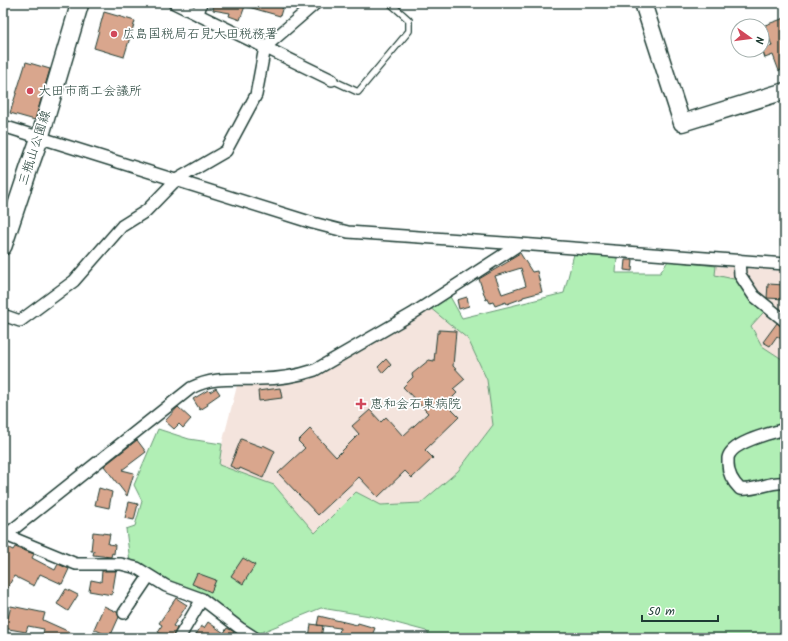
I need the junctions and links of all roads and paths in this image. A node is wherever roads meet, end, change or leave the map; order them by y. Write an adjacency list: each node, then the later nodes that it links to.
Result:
1 (80, 3): 12 (main road, 三瓶山公園線)
2 (174, 3): 7 (street)
3 (201, 3): 7 (street)
4 (316, 3): 8 (street)
5 (390, 3): 9 (lane)
6 (643, 3): 10 (street)
7 (198, 15): 8 (street)
8 (265, 47): 9 (street); 13 (street)
9 (332, 80)
10 (785, 91)
11 (3, 126): 12 (street)
12 (40, 137): 13 (street); 15 (main road, 三瓶山公園線)
13 (176, 180): 14 (street); 18 (street)
14 (520, 244): 16 (street); 22 (street)
15 (3, 246)
16 (739, 260): 17 (street); 19 (street)
17 (785, 264)
18 (3, 315)
19 (785, 321)
20 (785, 429): 21 (street)
21 (785, 483)
22 (5, 534): 23 (street)
23 (149, 576): 24 (street); 25 (street)
24 (202, 599): 26 (street); 27 (street)
25 (124, 613)
26 (242, 635): 28 (street)
27 (179, 638)
28 (255, 638)

